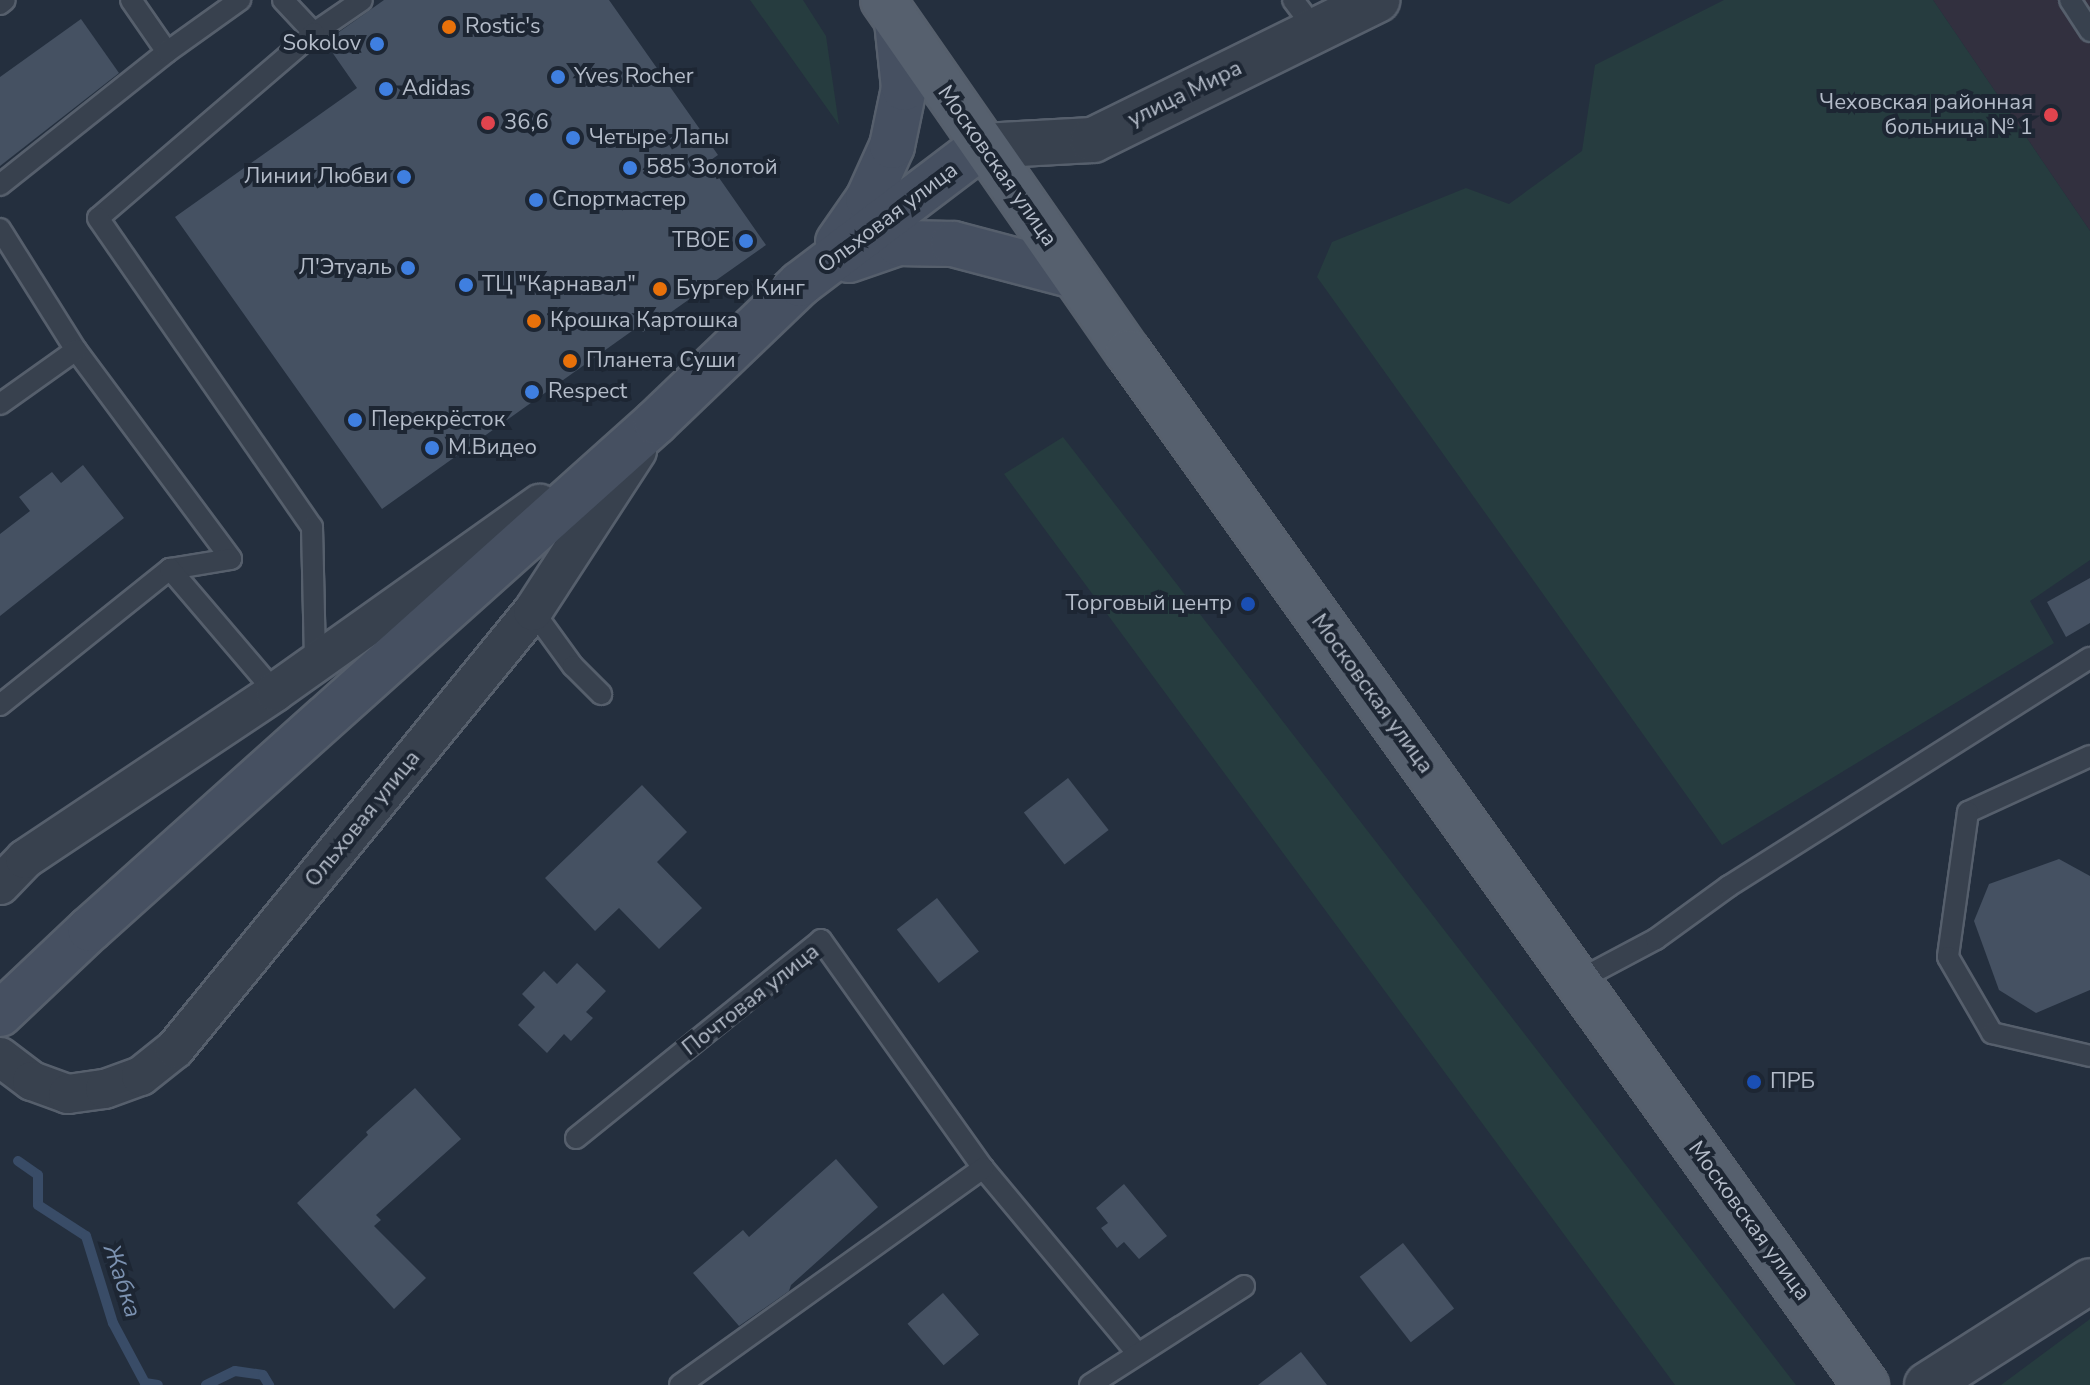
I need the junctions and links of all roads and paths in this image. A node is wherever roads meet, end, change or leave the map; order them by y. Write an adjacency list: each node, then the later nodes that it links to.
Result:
1 (131, 0): 11 (lane)
2 (240, 0): 11 (lane)
3 (283, 0): 10 (lane)
4 (362, 0): 10 (lane)
5 (1377, 0): 8 (street, улица Мира)
6 (2070, 0): 9 (lane)
7 (890, 10): 12 (main road, Московская улица); 15 (main road)
8 (1305, 15): 12 (street, улица Мира)
9 (2090, 31)
10 (314, 33): 23 (lane)
11 (167, 52): 13 (lane)
12 (982, 146): 15 (main road, Ольховая улица); 16 (main road, Московская улица)
13 (0, 185)
14 (0, 229): 17 (lane)
15 (820, 270): 16 (main road); 19 (main road, Ольховая улица)
16 (1074, 276): 29 (main road, Московская улица)
17 (76, 350): 18 (lane); 20 (lane)
18 (0, 404)
19 (656, 422): 21 (street, Ольховая улица); 23 (street, Ольховая улица); 30 (main road, Ольховая улица)
20 (170, 569): 24 (lane); 26 (lane)
21 (533, 611): 25 (lane); 32 (street, Ольховая улица)
22 (2090, 658): 29 (lane)
23 (315, 664): 24 (street, Ольховая улица)
24 (275, 692): 28 (street, Ольховая улица)
25 (601, 694)
26 (0, 705)
27 (2090, 756): 31 (lane)
28 (0, 885)
29 (1577, 981): 40 (main road, Московская улица)
30 (0, 1014)
31 (2090, 1056)
32 (0, 1057)
33 (576, 1138): 34 (lane, Почтовая улица)
34 (983, 1168): 37 (lane, Почтовая улица); 38 (lane)
35 (2090, 1281): 41 (street)
36 (1244, 1286): 37 (lane)
37 (1137, 1353): 39 (lane)
38 (680, 1385)
39 (1090, 1385)
40 (1866, 1385)
41 (1927, 1385)

